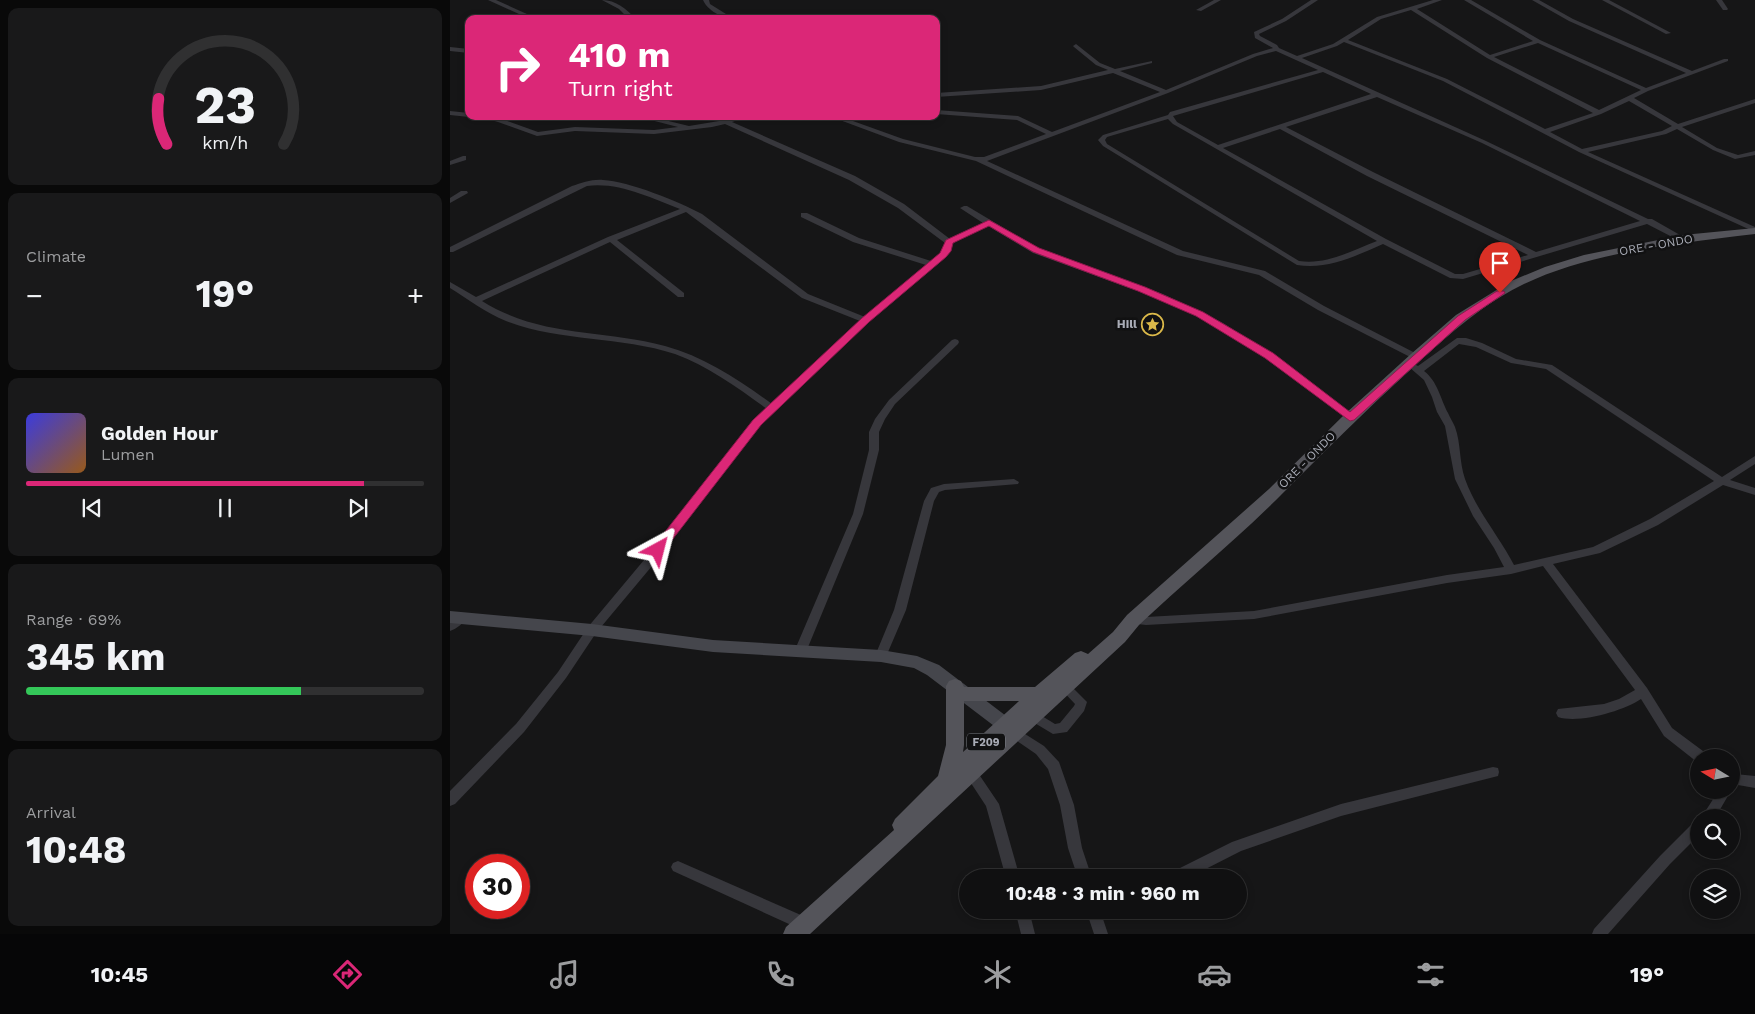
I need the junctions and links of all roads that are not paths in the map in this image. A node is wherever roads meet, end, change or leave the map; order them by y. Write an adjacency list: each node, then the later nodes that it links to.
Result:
1 (491, 0): 15 (street)
2 (605, 0): 16 (street)
3 (706, 0): 17 (street)
4 (1218, 0): 14 (street)
5 (1303, 0): 11 (street)
6 (1439, 0): 12 (street)
7 (1467, 0): 20 (street)
8 (1535, 0): 31 (street)
9 (1605, 0): 18 (street)
10 (1719, 0): 13 (street)
11 (1313, 2): 22 (street)
12 (1412, 8): 19 (street); 25 (street)
13 (1725, 8)
14 (1199, 10)
15 (526, 15)
16 (629, 15)
17 (724, 15)
18 (1668, 33)
19 (1344, 40): 26 (street); 52 (street)
20 (1538, 41): 25 (street); 32 (street)
21 (1076, 46): 30 (street)
22 (1276, 49): 26 (street); 33 (street)
23 (450, 50): 24 (street)
24 (465, 51)
25 (1489, 57): 40 (street)
26 (1297, 58): 29 (street)
27 (1726, 60): 31 (street)
28 (1150, 62): 30 (street)
29 (1324, 70): 34 (street); 42 (street)
30 (1115, 72): 33 (street); 35 (street)
31 (1692, 73): 32 (street)
32 (1646, 90): 36 (street)
33 (1166, 92): 53 (street)
34 (1378, 94): 50 (street); 65 (street)
35 (940, 96)
36 (1629, 98): 40 (street); 49 (street)
37 (1755, 101): 49 (street)
38 (940, 112): 53 (street)
39 (450, 113): 41 (street)
40 (1599, 113): 52 (street)
41 (465, 115)
42 (1170, 116): 54 (street); 70 (street)
43 (500, 120): 51 (street)
44 (655, 120): 51 (street)
45 (722, 120): 48 (street)
46 (733, 120): 48 (street)
47 (843, 120): 58 (street)
48 (726, 122): 51 (street); 71 (street)
49 (1678, 126): 55 (street); 56 (street)
50 (1282, 127): 54 (street); 73 (street)
51 (690, 128)
52 (1544, 132): 55 (street)
53 (1051, 134): 58 (street)
54 (1218, 147): 70 (street)
55 (1581, 151): 67 (street)
56 (1755, 153)
57 (463, 158): 59 (street)
58 (975, 158): 80 (street)
59 (450, 163)
60 (464, 193): 61 (street)
61 (450, 201)
62 (964, 208): 66 (street)
63 (687, 209): 68 (street); 72 (street); 78 (street)
64 (804, 216): 74 (street)
65 (1649, 221): 69 (street); 73 (street)
66 (989, 223): 71 (street); 82 (street)
67 (1755, 230): 69 (main road, ORE - ONDO / F209)
68 (612, 239): 76 (street); 77 (street)
69 (1683, 239): 80 (main road, ORE - ONDO / F209)
70 (1383, 241): 73 (street)
71 (949, 242): 74 (street)
72 (450, 250)
73 (1534, 255)
74 (932, 264): 78 (street)
75 (450, 284): 77 (street)
76 (681, 295)
77 (477, 300): 81 (street)
78 (866, 320): 81 (street)
79 (955, 342): 92 (street)
80 (1415, 364): 82 (main road, ORE - ONDO / F209); 84 (street); 88 (street)
81 (772, 408): 91 (street)
82 (1350, 417): 90 (main road, ORE - ONDO / F209)
83 (1755, 459): 84 (street)
84 (1720, 480): 86 (street); 87 (street)
85 (1014, 482): 93 (street)
86 (1755, 492)
87 (1546, 562): 88 (street); 96 (street)
88 (1511, 570): 90 (street)
89 (453, 621): 91 (main road)
90 (1128, 625): 94 (main road, F209); 97 (main road, F209)
91 (592, 630): 92 (main road); 107 (street)
92 (800, 652): 93 (main road)
93 (881, 656): 95 (main road)
94 (1064, 686): 99 (main road, F209); 99 (street)
95 (960, 690): 97 (main road); 100 (main road); 104 (main road)
96 (1643, 691): 98 (street); 101 (street)
97 (1038, 694): 100 (main road, F209)
98 (1562, 713)
99 (1032, 714): 100 (main road, F209)
100 (1010, 728): 103 (main road, F209); 104 (main road, F209); 111 (street)
101 (1690, 749)
102 (1493, 772): 112 (street)
103 (972, 774): 110 (street); 113 (main road, F209)
104 (947, 778): 113 (main road, F209)
105 (1740, 781): 106 (street)
106 (1755, 782)
107 (450, 800)
108 (1690, 835): 119 (street)
109 (678, 866): 116 (street)
110 (1010, 869)
111 (1082, 869)
112 (1192, 869)
113 (863, 870): 116 (main road, F209)
114 (1024, 919): 117 (street)
115 (1098, 919): 118 (street)
116 (799, 929)
117 (1028, 934)
118 (1101, 934)
119 (1598, 934)

